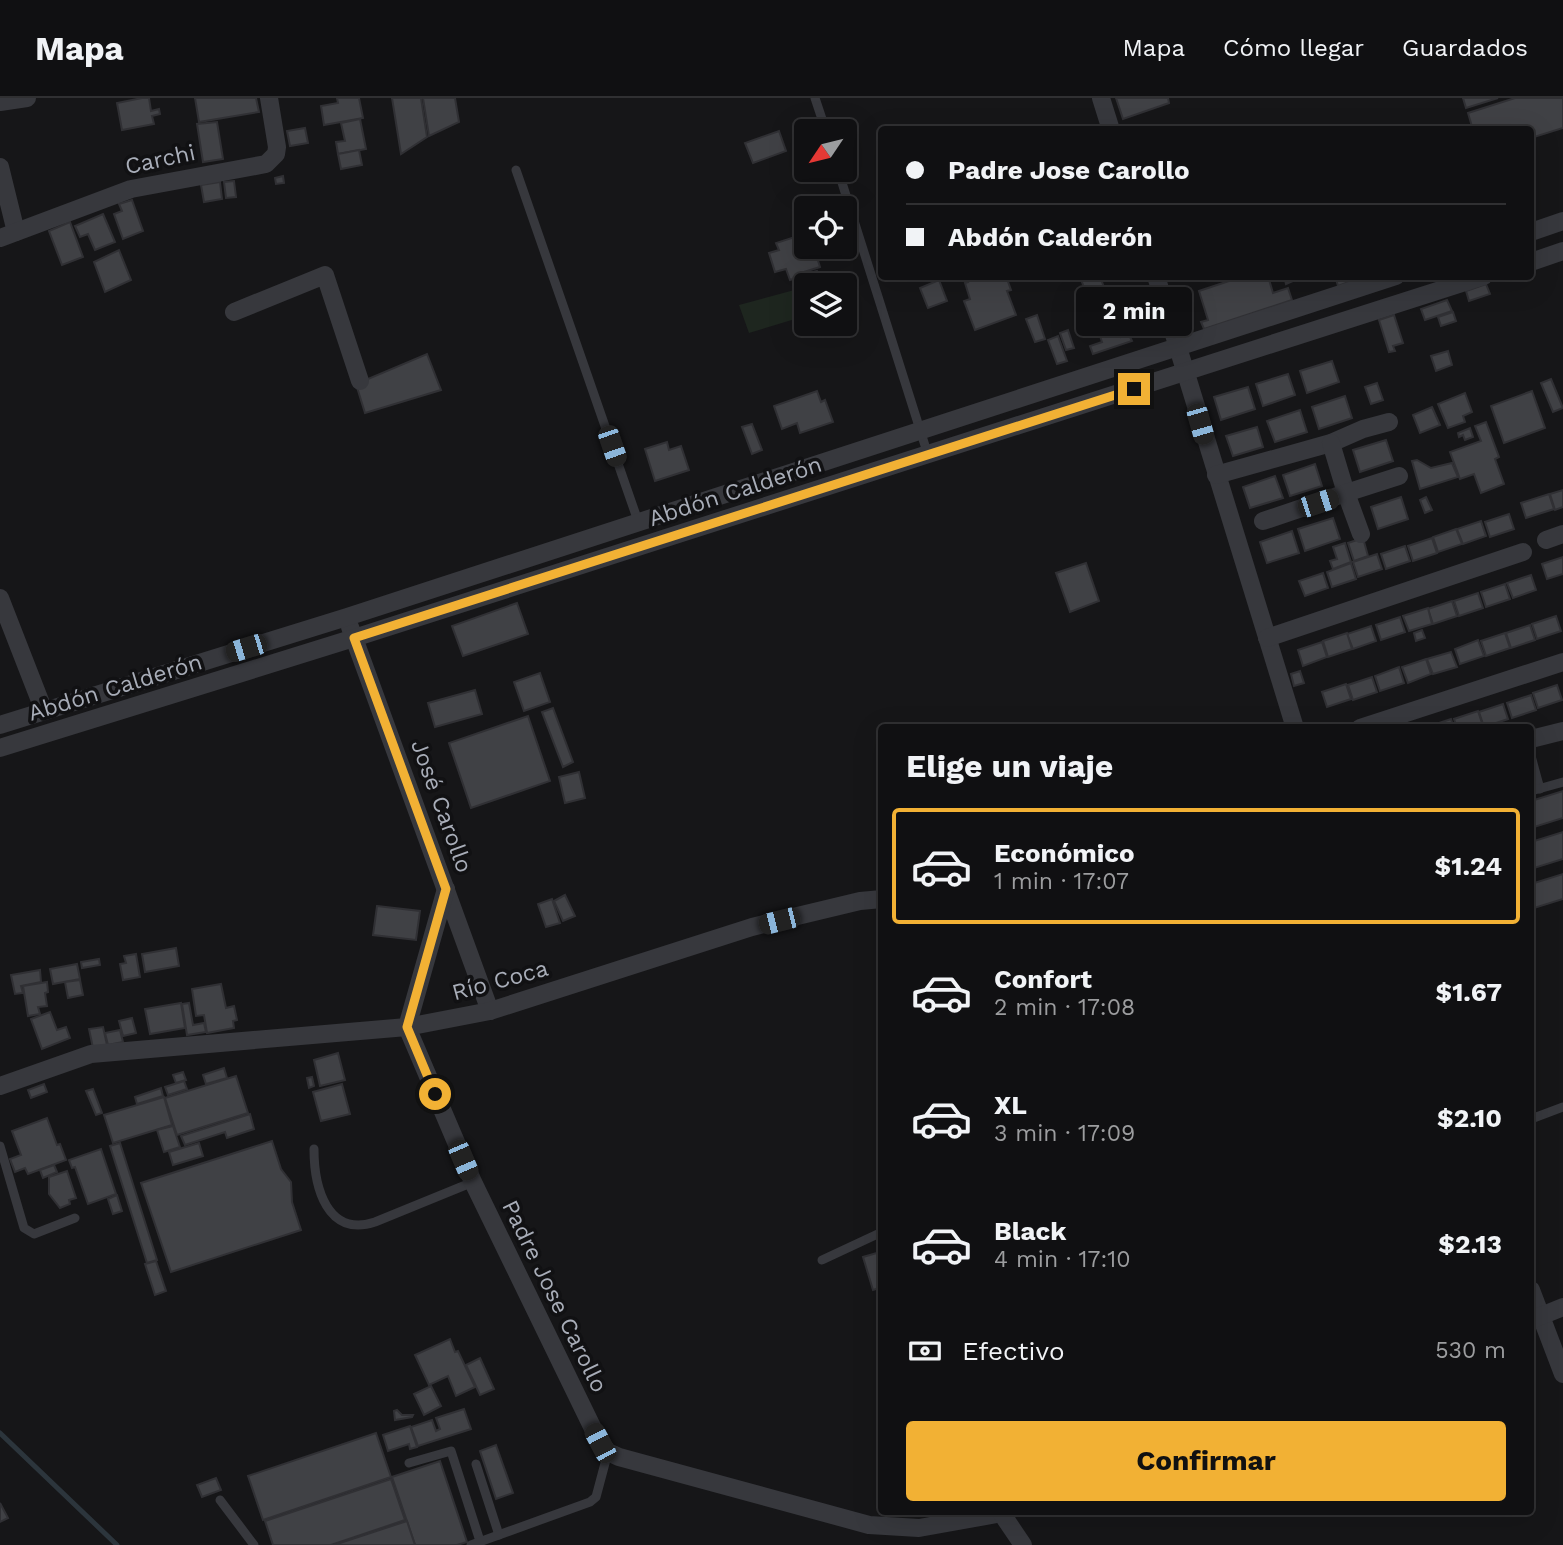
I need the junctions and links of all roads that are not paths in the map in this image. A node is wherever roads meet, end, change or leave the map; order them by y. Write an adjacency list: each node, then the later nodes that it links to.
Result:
1 (27, 98): 5 (street)
2 (269, 98): 13 (street, Carchi)
3 (815, 98): 6 (lane)
4 (1101, 98): 7 (street)
5 (0, 102)
6 (822, 119)
7 (1110, 126)
8 (0, 167): 13 (street)
9 (516, 170): 30 (lane)
10 (842, 182): 24 (lane)
11 (1563, 221): 12 (street)
12 (1534, 231)
13 (8, 235)
14 (1563, 251): 15 (street)
15 (1534, 260)
16 (1157, 280): 20 (street)
17 (1384, 280): 20 (street, Abdón Calderón)
18 (1472, 280): 21 (street, Abdón Calderón)
19 (234, 312): 22 (street)
20 (1178, 349): 21 (street); 24 (street, Abdón Calderón)
21 (1185, 372): 26 (street, Abdón Calderón); 27 (street)
22 (360, 381)
23 (1389, 422): 25 (street)
24 (921, 431): 26 (lane); 30 (street, Abdón Calderón)
25 (1331, 443): 27 (street); 29 (street)
26 (928, 455): 36 (street, Abdón Calderón)
27 (1216, 475): 37 (street)
28 (1399, 477): 29 (street)
29 (1346, 494): 31 (street); 32 (street)
30 (638, 521): 35 (street, Abdón Calderón)
31 (1263, 521)
32 (1361, 534)
33 (1523, 552): 37 (street)
34 (0, 598): 39 (street)
35 (347, 617): 36 (street, José Carollo); 39 (street, Abdón Calderón)
36 (354, 638): 45 (street, Abdón Calderón); 48 (street, José Carollo)
37 (1267, 638): 40 (street)
38 (1563, 662): 41 (street)
39 (44, 711): 42 (street, Abdón Calderón)
40 (1294, 724)
41 (1372, 724)
42 (0, 725)
43 (1563, 731): 44 (street)
44 (1534, 738)
45 (0, 748)
46 (1563, 782): 47 (lane)
47 (1535, 790)
48 (446, 889): 50 (street, José Carollo); 51 (street)
49 (878, 900): 50 (street, Río Coca)
50 (490, 1012): 51 (street, Río Coca)
51 (407, 1027): 52 (street, Río Coca); 57 (street, Padre Jose Carollo)
52 (0, 1086)
53 (1563, 1107): 54 (lane)
54 (1534, 1118)
55 (0, 1146): 58 (lane)
56 (314, 1149): 57 (lane)
57 (473, 1182): 64 (street, Padre Jose Carollo)
58 (75, 1218)
59 (878, 1234): 60 (lane)
60 (822, 1259)
61 (1563, 1307): 62 (street)
62 (1536, 1318): 63 (street)
63 (1563, 1374)
64 (608, 1451): 68 (street); 70 (lane)
65 (409, 1463): 71 (lane)
66 (476, 1464): 70 (lane)
67 (219, 1500): 72 (lane)
68 (994, 1515)
69 (1006, 1515): 73 (street)
70 (499, 1535): 71 (lane)
71 (475, 1543)
72 (254, 1545)
73 (1023, 1545)

